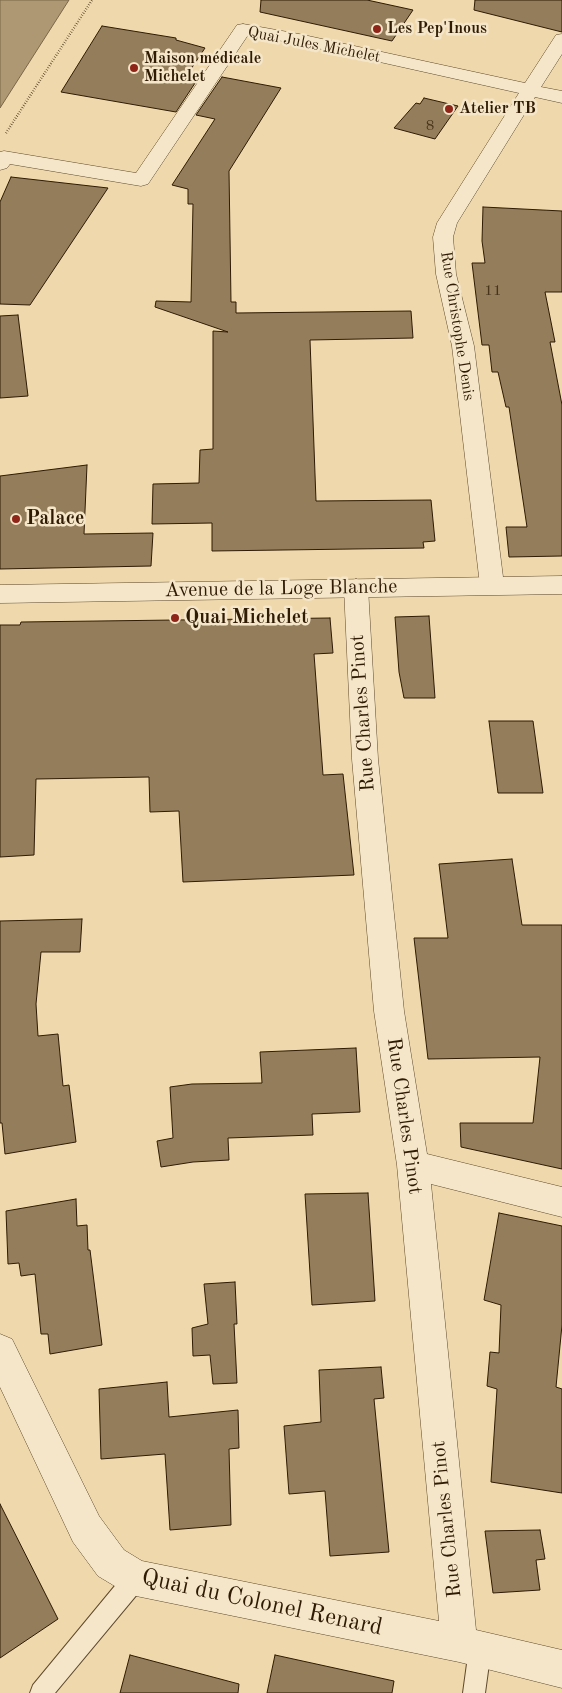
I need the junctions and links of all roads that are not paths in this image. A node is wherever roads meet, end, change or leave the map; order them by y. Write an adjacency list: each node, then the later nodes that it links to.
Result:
1 (562, 39): 2 (street, Rue Christophe Denis)
2 (530, 90): 3 (street); 4 (street, Quai Jules Michelet); 6 (street, Rue Christophe Denis)
3 (562, 97)
4 (0, 164)
5 (562, 584): 6 (street, Avenue de la Loge Blanche)
6 (492, 585): 7 (street, Avenue de la Loge Blanche)
7 (356, 588): 8 (street, Avenue de la Loge Blanche); 9 (street, Rue Charles Pinot)
8 (0, 594)
9 (413, 1165): 10 (street); 13 (street, Rue Charles Pinot)
10 (562, 1202)
11 (0, 1351): 12 (street, Quai du Colonel Renard)
12 (136, 1578): 13 (street, Quai du Colonel Renard); 15 (lane)
13 (469, 1646): 14 (street, Quai du Colonel Renard); 16 (lane)
14 (562, 1669)
15 (40, 1693)
16 (474, 1693)

